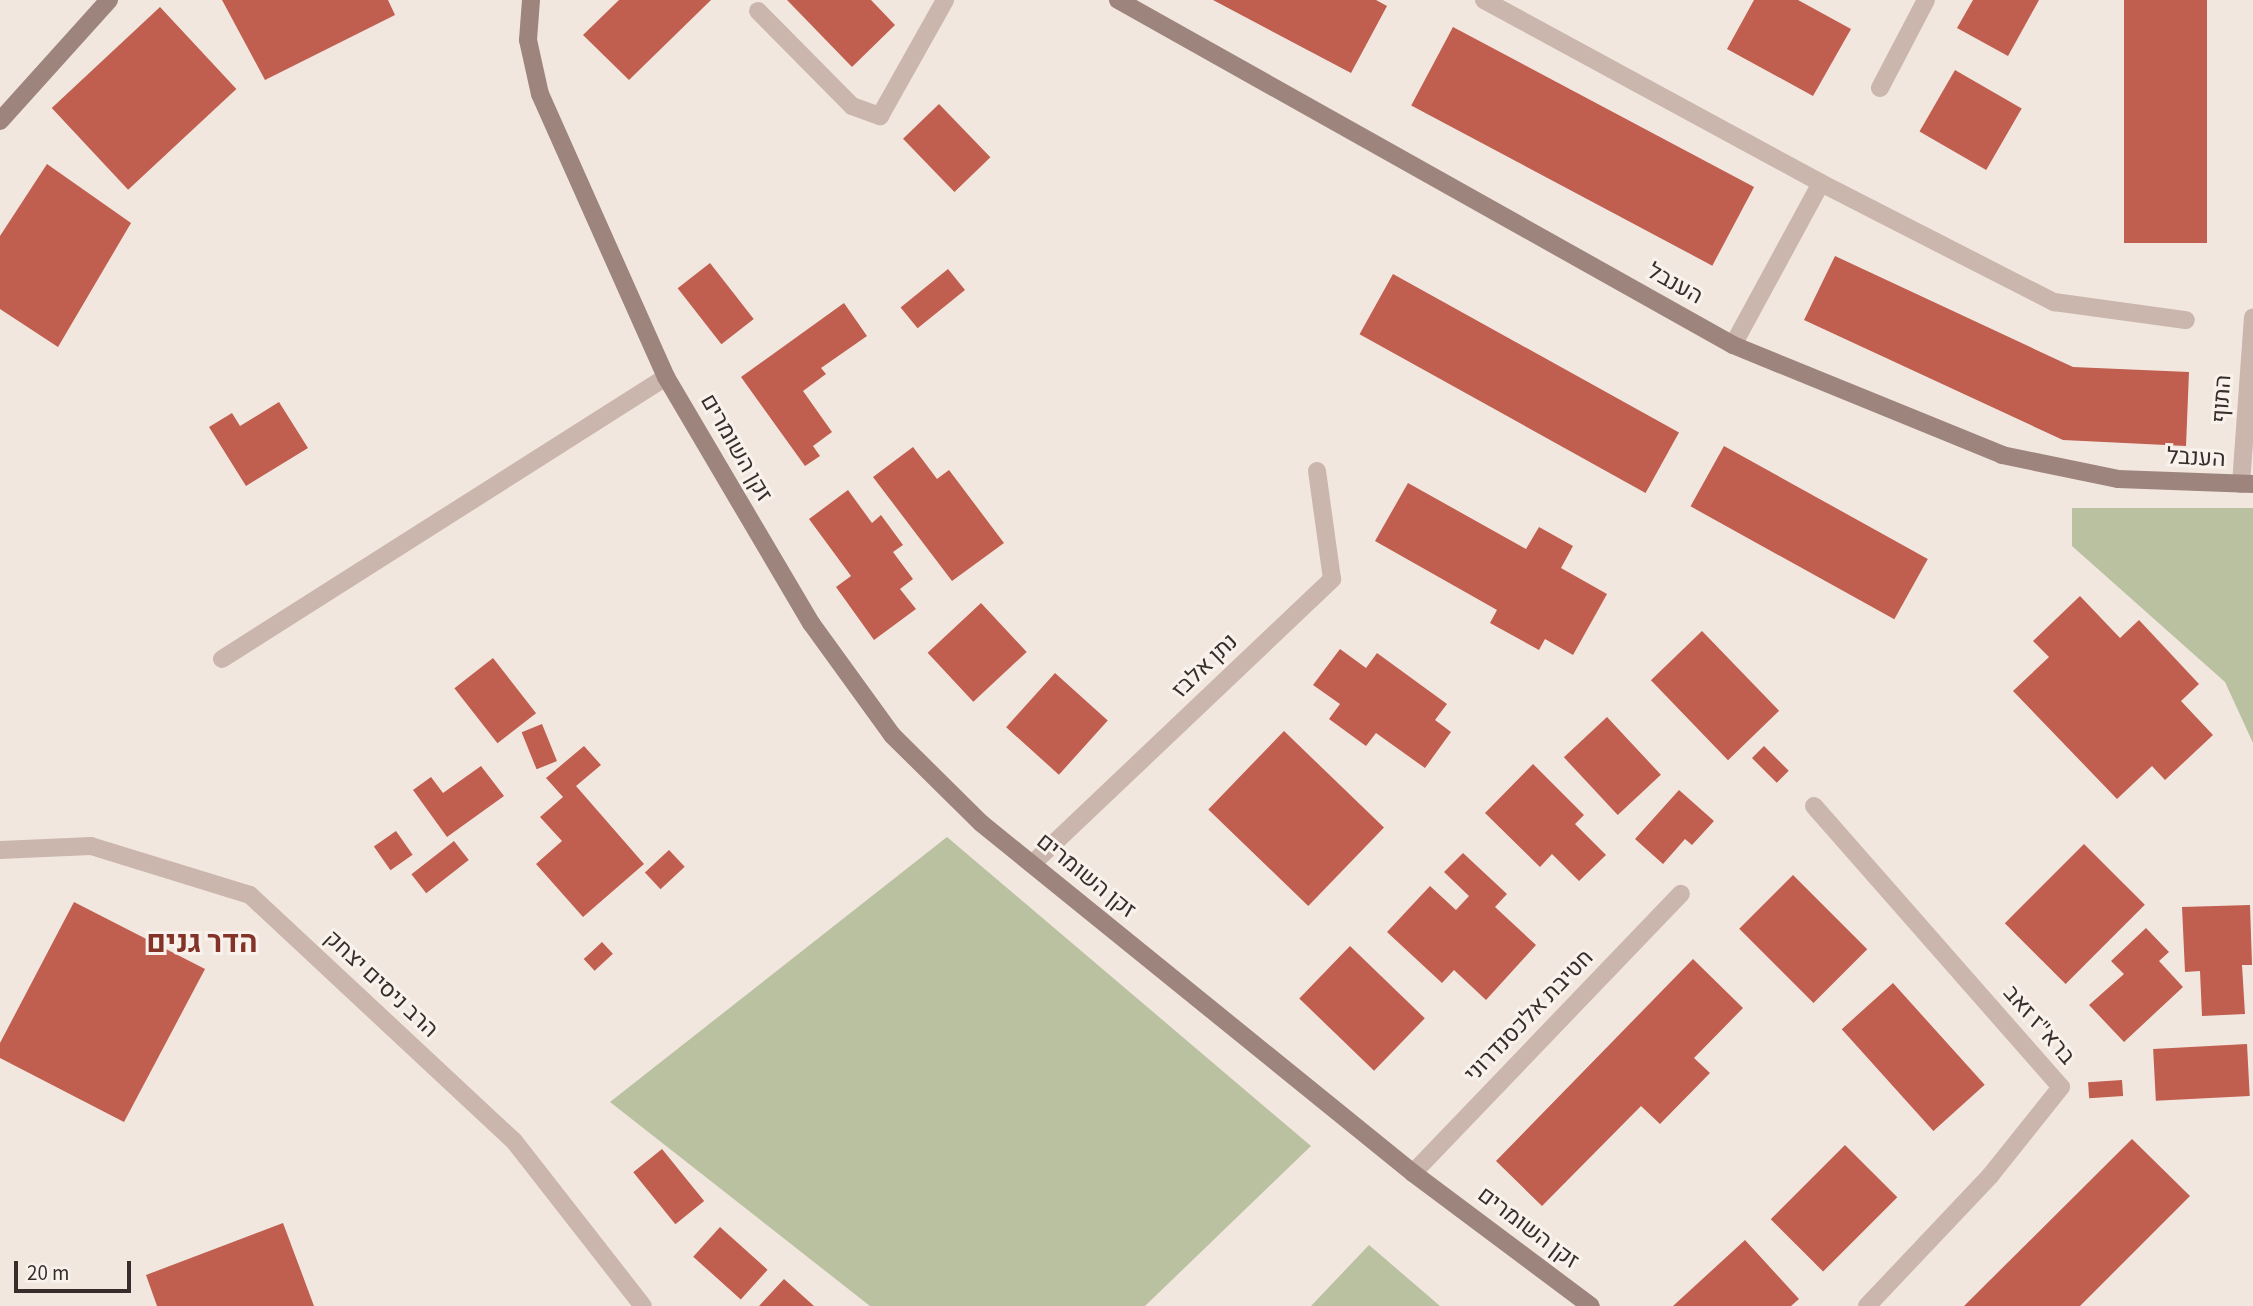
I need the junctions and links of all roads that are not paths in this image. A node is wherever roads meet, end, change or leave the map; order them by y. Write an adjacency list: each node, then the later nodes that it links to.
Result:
1 (109, 0): 9 (street)
2 (531, 0): 14 (street, זקן השומרים)
3 (945, 0): 7 (street)
4 (1118, 0): 13 (street, הענבל)
5 (1484, 0): 10 (street)
6 (1926, 0): 8 (street)
7 (758, 11)
8 (1880, 88)
9 (0, 121)
10 (1821, 183): 12 (street); 13 (street)
11 (2253, 317): 16 (street, התוף)
12 (2186, 320)
13 (1733, 345): 16 (street, הענבל)
14 (666, 376): 17 (street); 20 (street, זקן השומרים)
15 (1317, 471): 20 (street, נתן אלבז)
16 (2247, 484)
17 (222, 659)
18 (1814, 806): 25 (street, ברא"ז זאב)
19 (0, 850): 23 (street, הרב ניסים יצחק)
20 (1032, 864): 22 (street, זקן השומרים)
21 (1681, 894): 22 (street, חטיבת אלכסנדרוני)
22 (1413, 1173): 24 (street, זקן השומרים)
23 (643, 1306)
24 (1591, 1306)
25 (1867, 1306)

